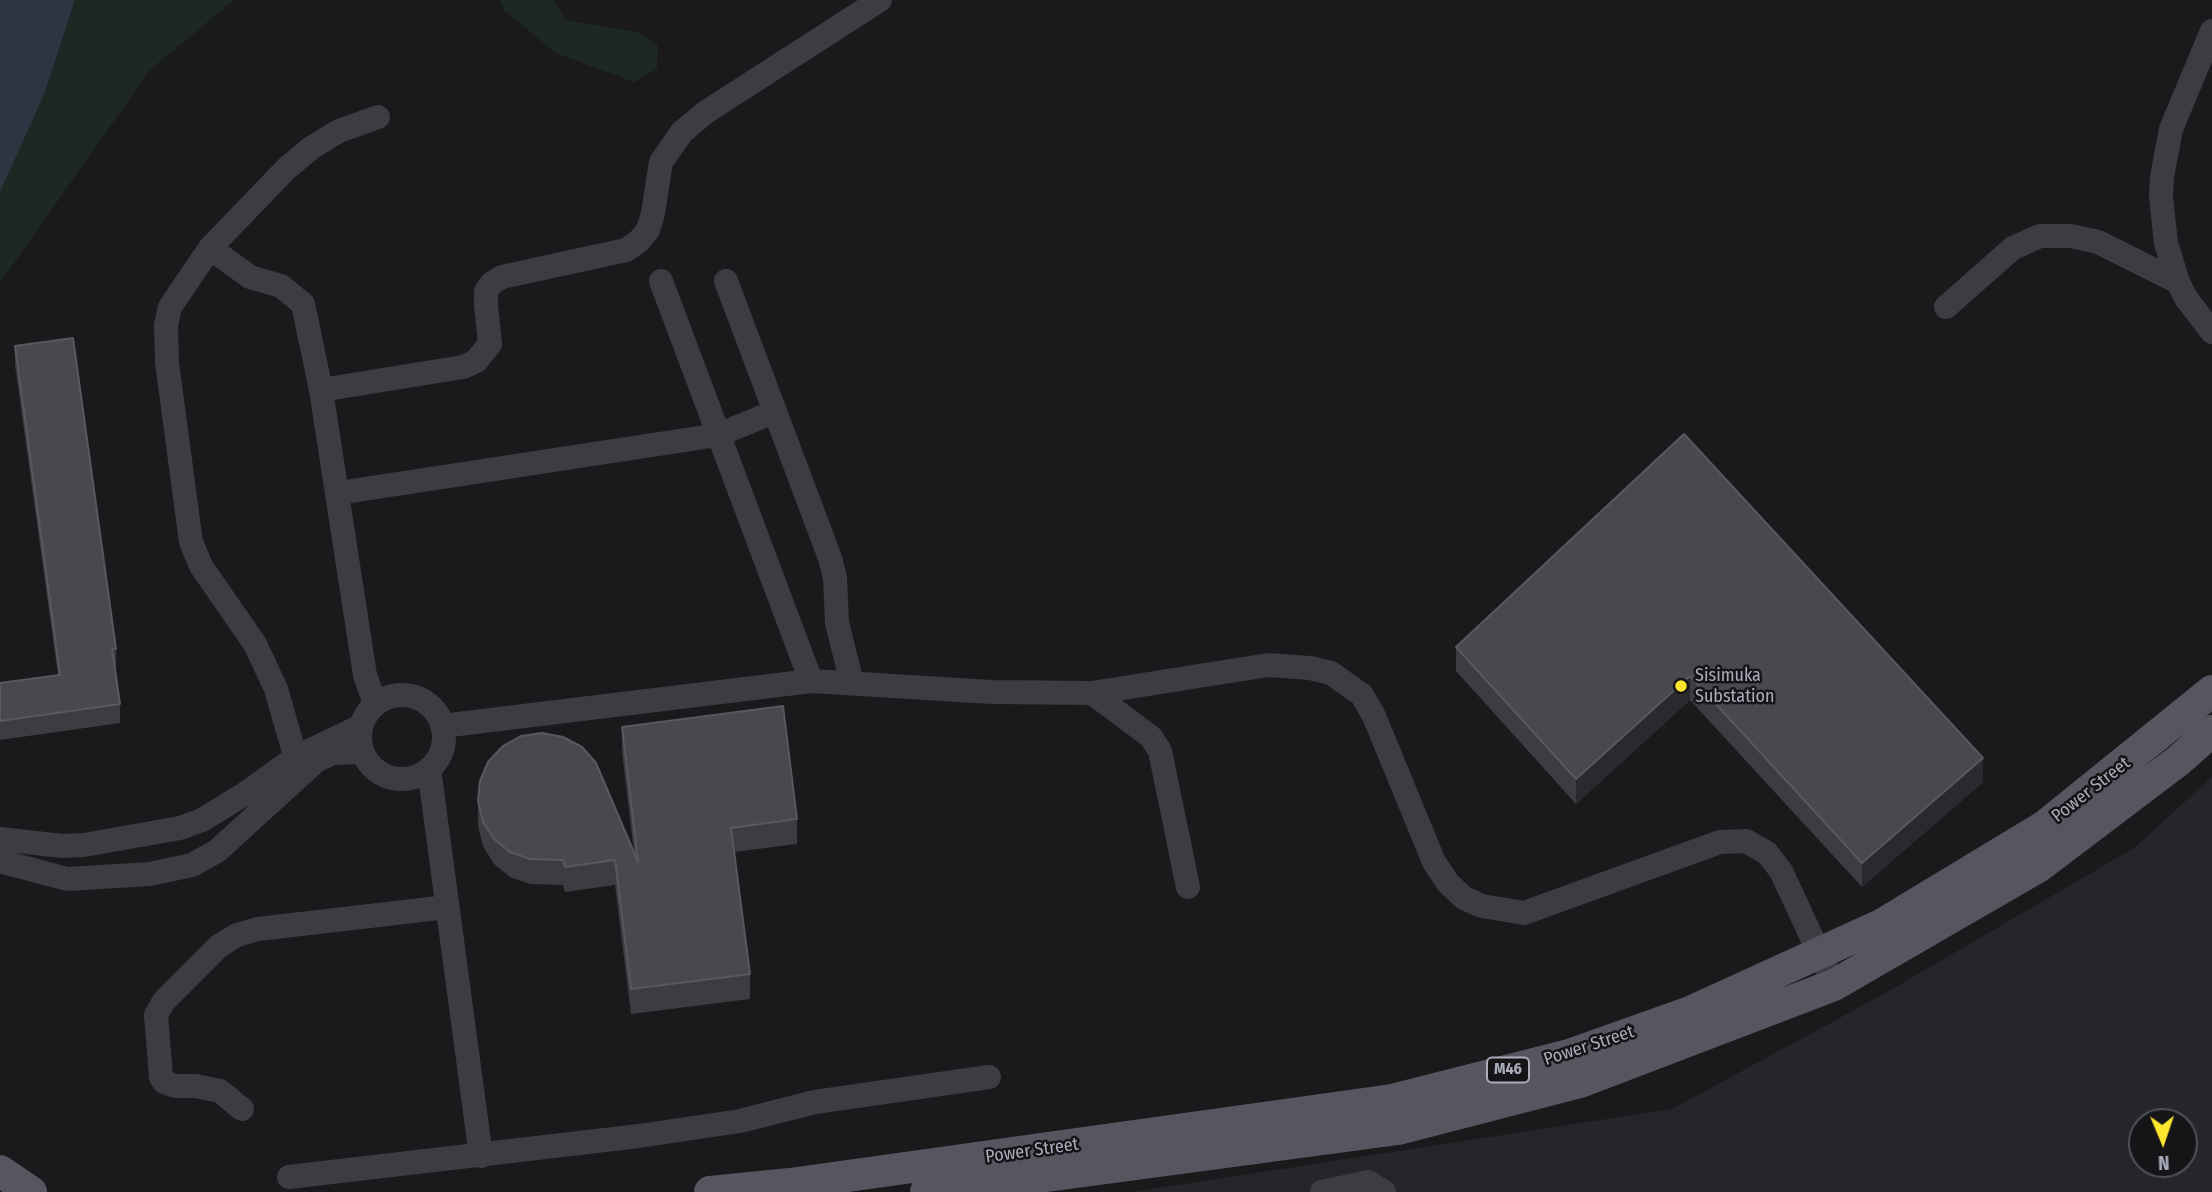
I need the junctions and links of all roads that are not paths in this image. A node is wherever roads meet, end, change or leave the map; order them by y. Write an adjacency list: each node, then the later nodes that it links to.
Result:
1 (880, 0): 10 (street)
2 (2212, 31): 7 (street)
3 (378, 117): 4 (street)
4 (210, 248): 10 (street); 23 (street)
5 (661, 281): 12 (street)
6 (726, 281): 11 (street)
7 (2178, 282): 8 (street); 9 (street)
8 (1946, 307)
9 (2212, 332)
10 (321, 390): 13 (street)
11 (774, 412): 12 (street); 15 (street)
12 (718, 435): 13 (street); 14 (street)
13 (338, 493): 18 (street)
14 (811, 681): 15 (street); 20 (street)
15 (852, 683): 17 (street)
16 (2212, 691): 31 (main road, Power Street / M46)
17 (1092, 693): 29 (street); 31 (street)
18 (375, 704): 19 (street); 20 (street)
19 (361, 726): 22 (street); 23 (street)
20 (442, 726): 24 (street)
21 (2212, 731): 32 (main road, Power Street / M46)
22 (362, 752): 23 (street); 24 (street)
23 (298, 765): 26 (street); 28 (street)
24 (429, 769): 30 (street)
25 (0, 839): 26 (street)
26 (95, 843): 28 (street)
27 (0, 860): 28 (street)
28 (99, 879)
29 (1188, 887)
30 (447, 907): 35 (street); 36 (street)
31 (1819, 954): 32 (street); 33 (main road, Power Street / M46)
32 (1834, 985): 33 (main road, Power Street / M46)
33 (1575, 1069): 37 (main road, Power Street / M46)
34 (989, 1077): 36 (street)
35 (242, 1109)
36 (481, 1156): 39 (street)
37 (1050, 1162): 41 (main road, Power Street / M46); 42 (main road, Power Street / M46)
38 (0, 1171): 40 (main road)
39 (289, 1177)
40 (31, 1192)
41 (710, 1192)
42 (926, 1192)
43 (1322, 1192): 44 (street)
44 (1384, 1192)

